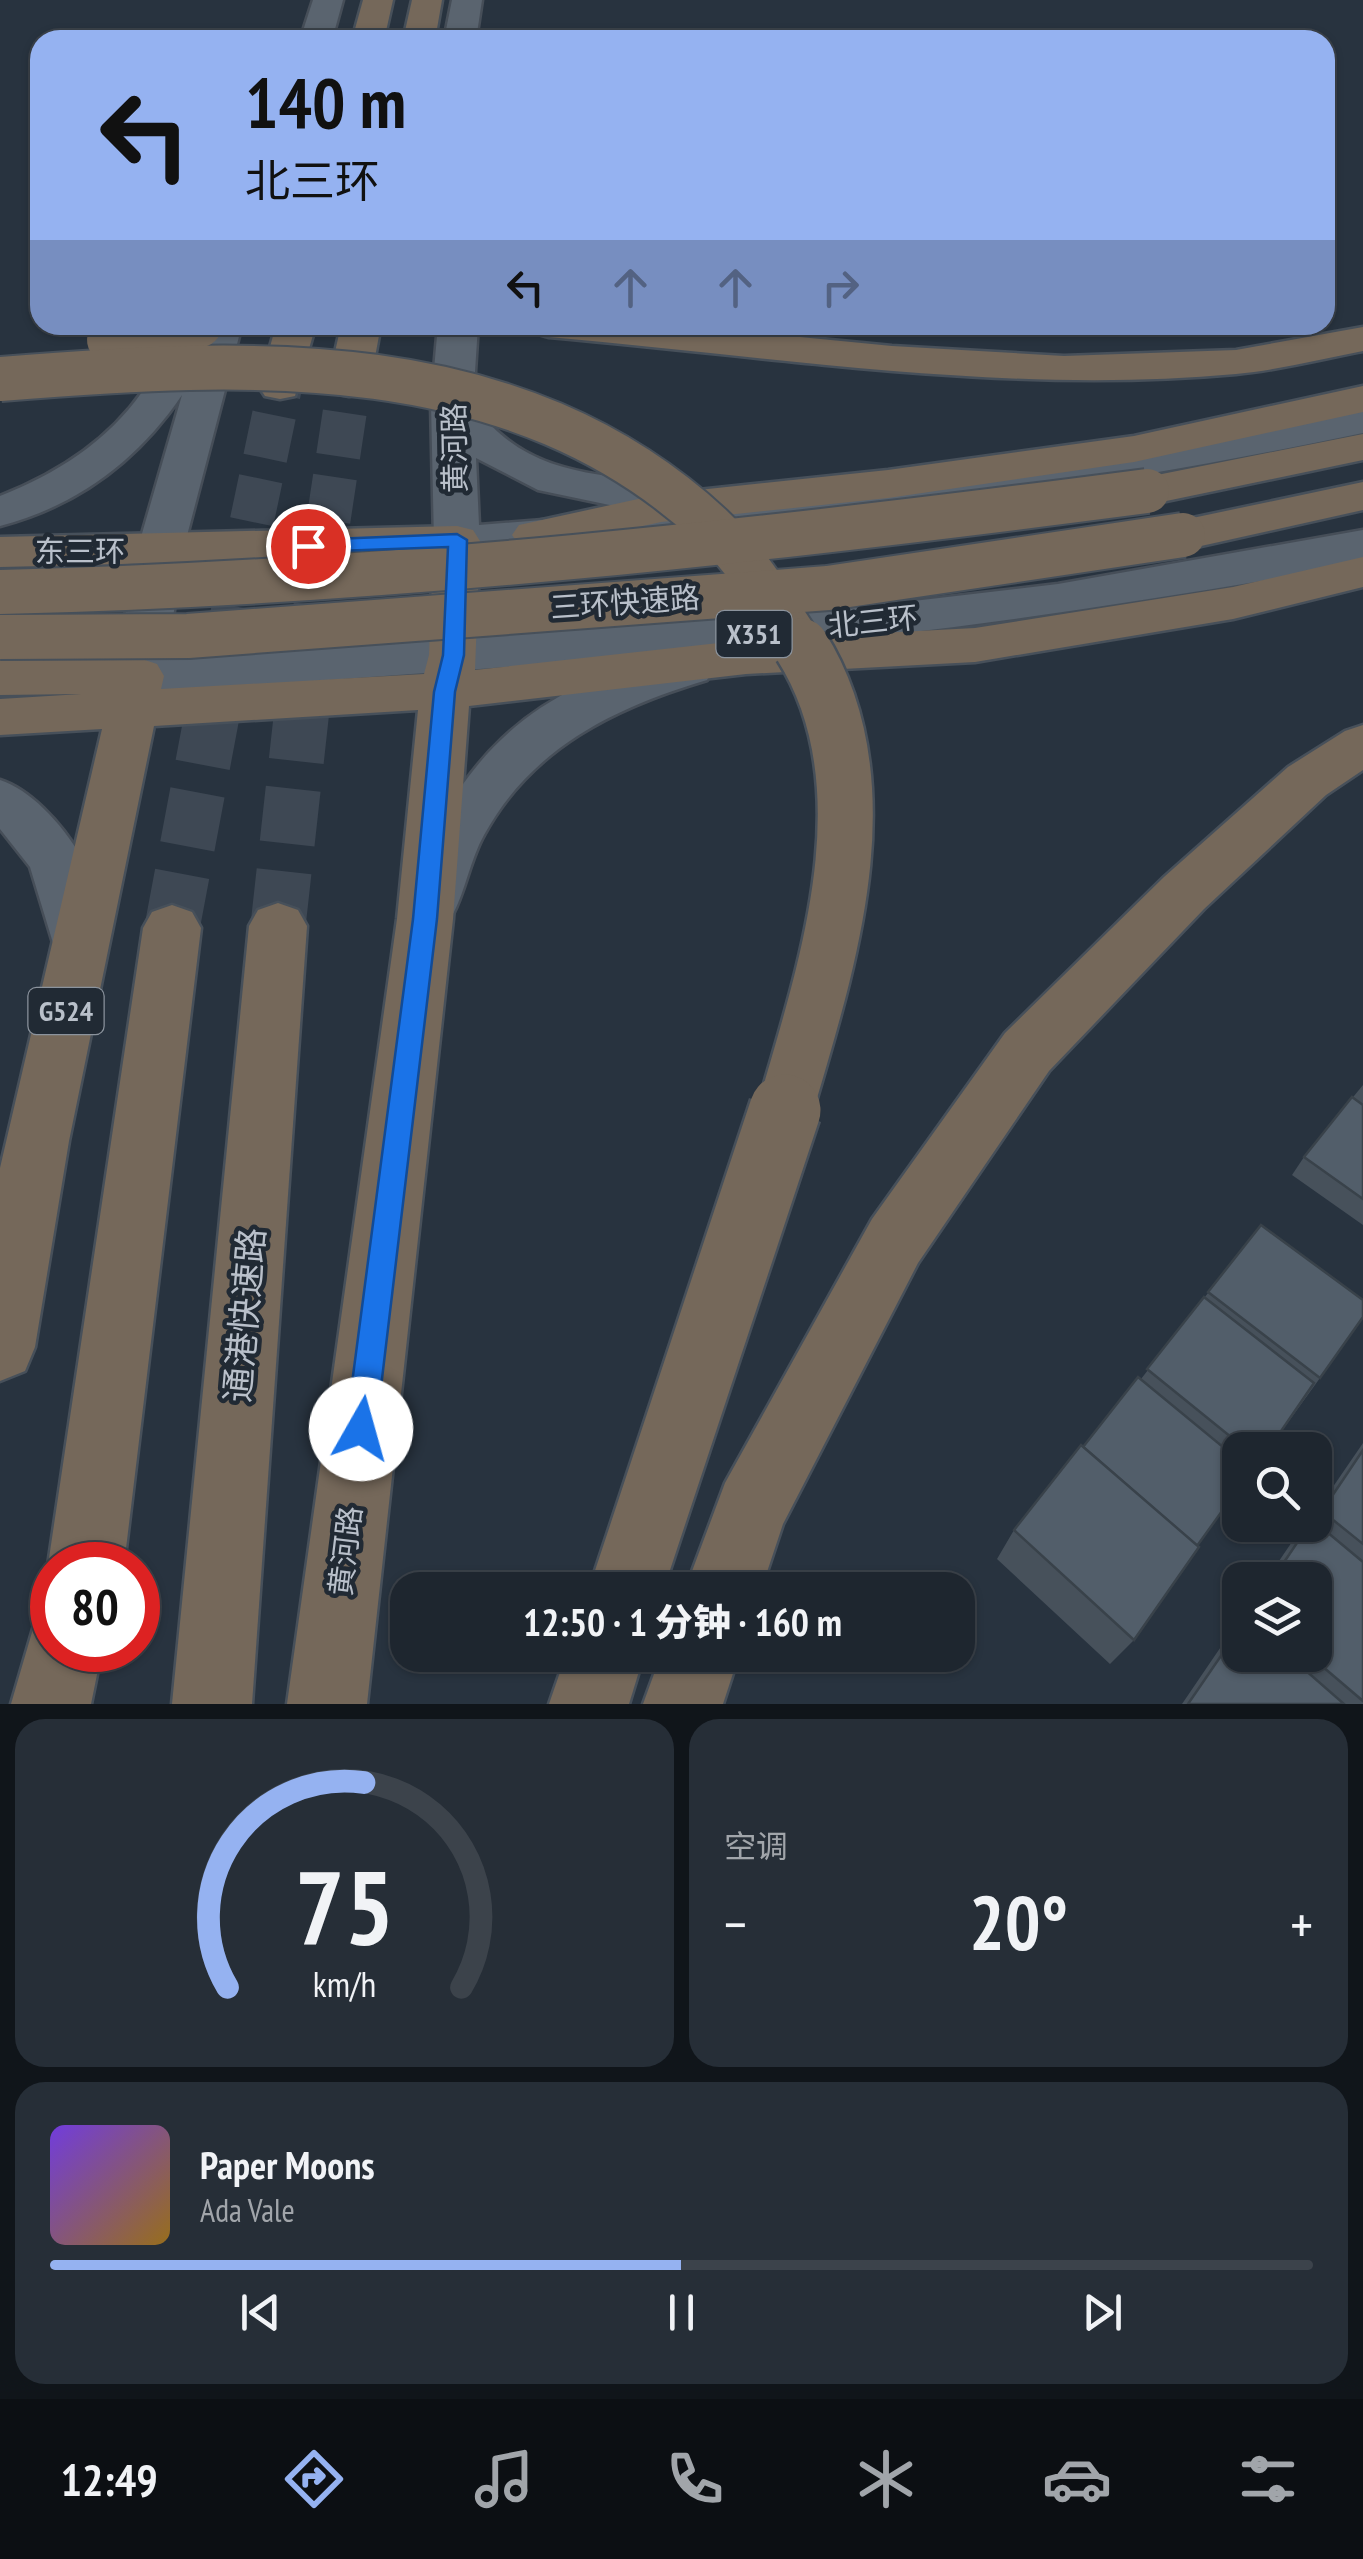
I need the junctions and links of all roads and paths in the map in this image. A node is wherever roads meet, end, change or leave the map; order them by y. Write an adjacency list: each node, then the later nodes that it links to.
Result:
1 (328, 0): 5 (main road)
2 (378, 0): 6 (highway)
3 (427, 0): 7 (highway)
4 (467, 0): 8 (main road)
5 (319, 30)
6 (370, 30)
7 (421, 30)
8 (462, 30)
9 (139, 335): 17 (highway, bridge)
10 (194, 335): 27 (main road)
11 (219, 335): 31 (main road)
12 (293, 335): 20 (highway)
13 (359, 335): 19 (highway)
14 (457, 335): 22 (main road, 黄河路)
15 (642, 335): 16 (highway)
16 (1363, 340)
17 (0, 370)
18 (0, 379): 49 (highway, bridge)
19 (349, 384)
20 (280, 388)
21 (1363, 399): 26 (highway)
22 (452, 403): 26 (main road); 29 (main road, 黄河路)
23 (1363, 420): 28 (main road)
24 (1363, 447): 34 (highway, 三环快速路, bridge)
25 (1363, 496): 35 (highway, 三环快速路, bridge)
26 (702, 504): 28 (highway)
27 (0, 512)
28 (535, 535): 29 (main road)
29 (457, 540): 31 (highway); 37 (highway, 黄河路)
30 (1363, 545): 37 (main road, 北三环 / X351)
31 (160, 551): 32 (highway, 东三环); 39 (main road)
32 (0, 552)
33 (1363, 572): 36 (highway)
34 (0, 592)
35 (0, 637)
36 (746, 656): 37 (highway); 43 (main road)
37 (449, 673): 39 (highway); 43 (highway, 黄河路)
38 (0, 678): 39 (highway)
39 (136, 693): 40 (highway); 46 (highway, G524)
40 (0, 717)
41 (1363, 744): 50 (highway)
42 (0, 800): 46 (main road)
43 (425, 919): 58 (highway, 黄河路)
44 (278, 926): 57 (highway, 通港快速路)
45 (172, 928): 48 (highway)
46 (80, 949): 47 (highway, G524)
47 (0, 1347)
48 (87, 1542)
49 (632, 1572)
50 (729, 1572)
51 (58, 1672): 55 (highway)
52 (71, 1672): 56 (highway)
53 (600, 1672): 59 (highway)
54 (694, 1672): 60 (highway)
55 (51, 1704)
56 (67, 1704)
57 (212, 1704)
58 (327, 1704)
59 (590, 1704)
60 (682, 1704)

